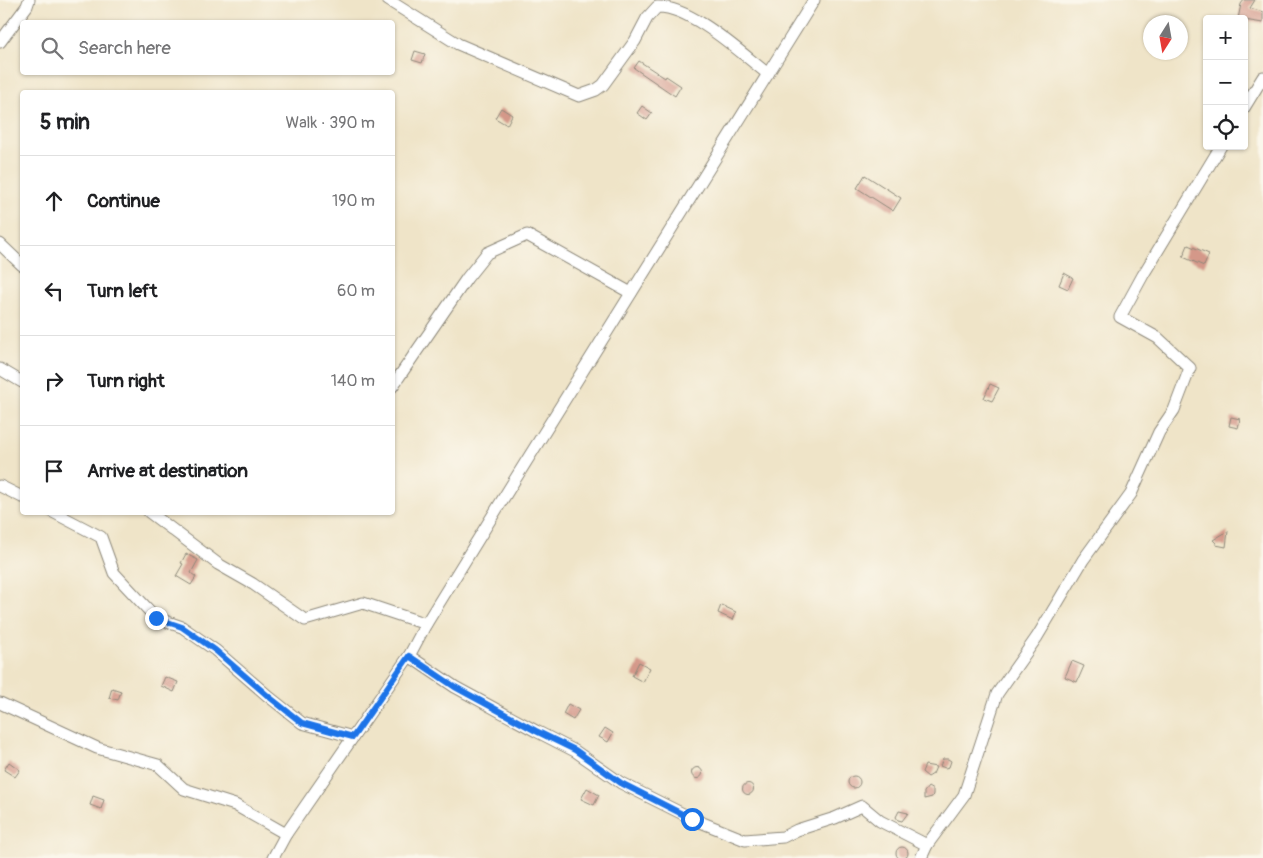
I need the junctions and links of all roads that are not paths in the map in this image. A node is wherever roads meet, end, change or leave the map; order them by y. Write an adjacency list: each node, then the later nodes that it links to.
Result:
1 (29, 0): 6 (street)
2 (388, 0): 5 (street)
3 (675, 0): 5 (street)
4 (814, 0): 7 (street)
5 (682, 12): 7 (street)
6 (0, 42)
7 (768, 74): 13 (street)
8 (1263, 77): 9 (street)
9 (1246, 105)
10 (1219, 150): 26 (street)
11 (0, 244): 12 (street)
12 (20, 263)
13 (631, 293): 16 (street); 21 (street)
14 (0, 369): 15 (street)
15 (20, 381)
16 (395, 383)
17 (0, 486): 18 (street)
18 (20, 496)
19 (59, 515): 24 (street)
20 (153, 515): 21 (street)
21 (426, 624): 22 (street)
22 (409, 656): 24 (street); 26 (street)
23 (0, 703): 25 (street)
24 (353, 737): 25 (street)
25 (286, 834): 27 (street)
26 (927, 845): 28 (street)
27 (273, 858)
28 (921, 858)

